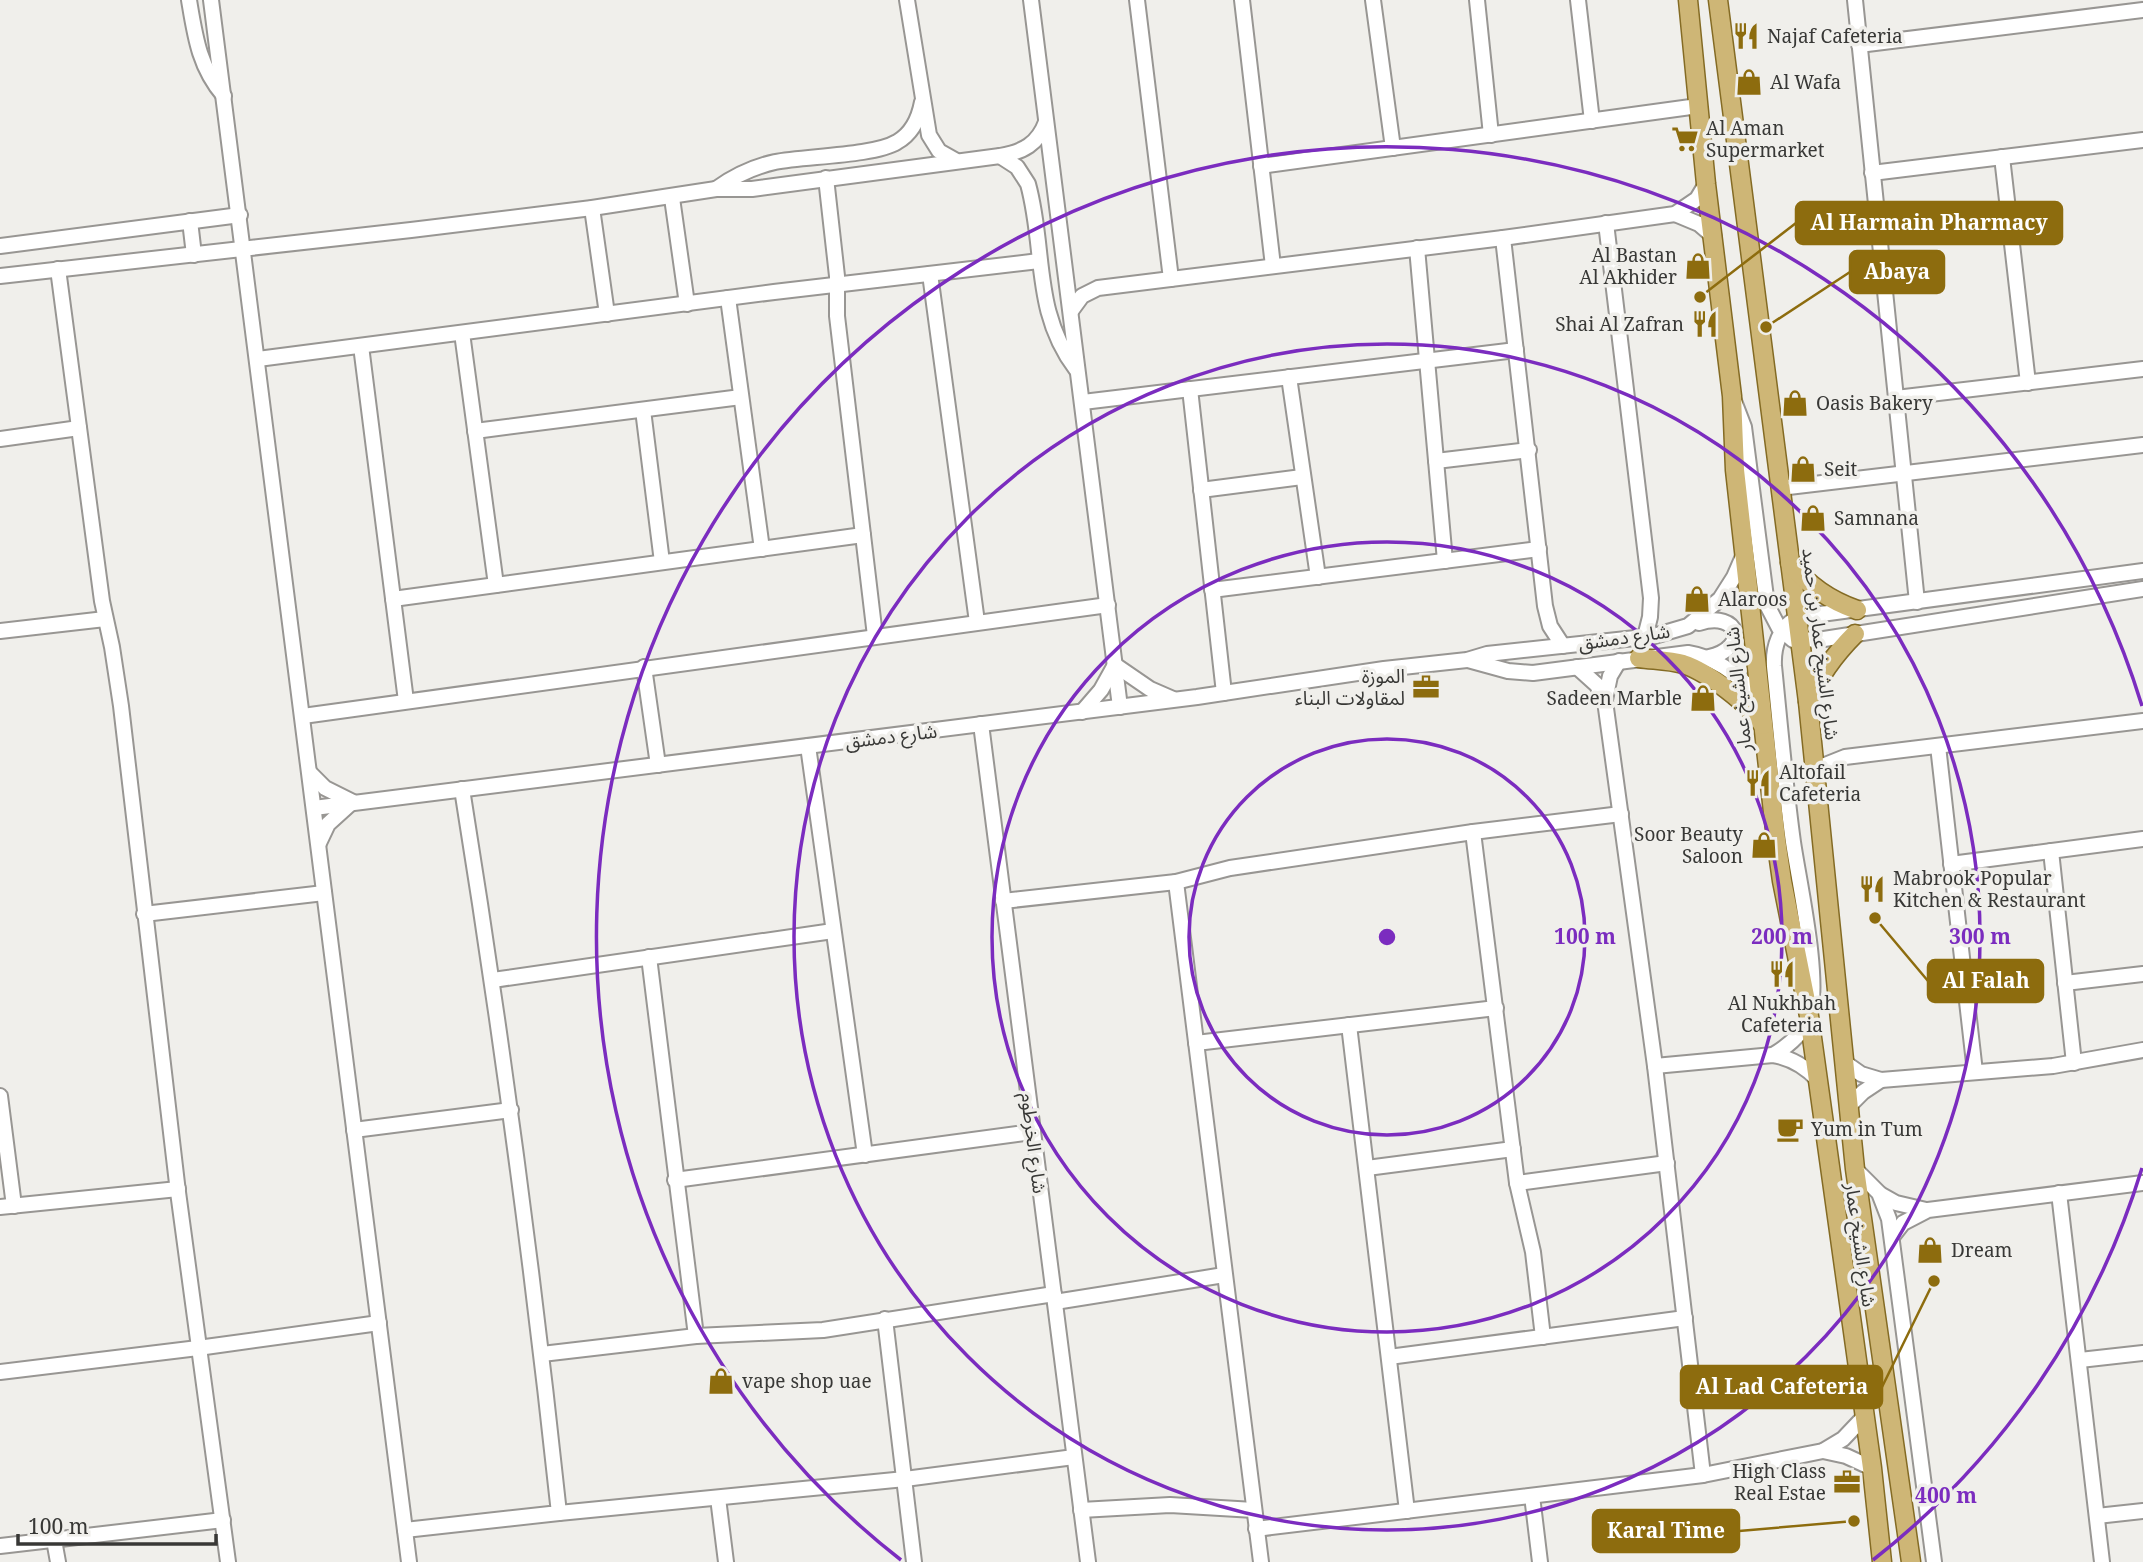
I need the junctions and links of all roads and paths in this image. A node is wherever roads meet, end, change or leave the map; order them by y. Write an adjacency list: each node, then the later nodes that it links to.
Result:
1 (189, 0): 15 (street)
2 (211, 0): 15 (street)
3 (907, 0): 16 (street)
4 (1031, 0): 19 (street)
5 (1137, 0): 49 (street)
6 (1242, 0): 26 (street)
7 (1373, 0): 22 (street)
8 (1477, 0): 20 (street)
9 (1578, 0): 18 (street)
10 (1688, 0): 17 (main road)
11 (1718, 0): 79 (main road, شارع الشيخ عمار بن حميد)
12 (1855, 0): 14 (street)
13 (2143, 10): 14 (street)
14 (1859, 46): 27 (street)
15 (224, 96): 34 (street)
16 (922, 102): 25 (street); 30 (street)
17 (1698, 106): 18 (street); 29 (main road)
18 (1592, 121): 20 (street)
19 (1046, 122): 23 (street); 46 (street)
20 (1492, 135): 22 (street)
21 (2143, 139): 24 (street)
22 (1393, 148): 26 (street)
23 (1000, 156): 25 (street); 43 (street)
24 (2002, 157): 27 (street); 64 (street)
25 (955, 160): 28 (street)
26 (1261, 166): 44 (street)
27 (1872, 173): 68 (street)
28 (826, 178): 30 (street); 50 (street)
29 (1706, 184): 33 (street); 37 (main road, شارع الشيخ عمار)
30 (716, 190): 31 (street)
31 (672, 198): 32 (street); 53 (street)
32 (593, 208): 41 (street); 55 (street)
33 (1675, 214): 36 (street); 37 (street)
34 (240, 215): 35 (street); 41 (street)
35 (190, 221): 39 (street); 42 (street)
36 (1606, 223): 38 (street); 105 (street)
37 (1714, 237): 66 (main road, شارع الشيخ عمار)
38 (1503, 238): 40 (street); 58 (street)
39 (0, 246)
40 (1417, 248): 44 (street); 60 (street)
41 (244, 250): 42 (street); 59 (street)
42 (194, 255): 45 (street)
43 (1039, 261): 47 (street); 62 (street)
44 (1273, 266): 49 (street)
45 (58, 268): 48 (street); 71 (street)
46 (1066, 273): 51 (street); 54 (street)
47 (930, 274): 50 (street); 99 (street)
48 (0, 276)
49 (1171, 279): 51 (street)
50 (837, 285): 52 (street); 81 (street)
51 (1098, 288): 54 (street)
52 (728, 298): 53 (street); 67 (street)
53 (687, 303): 55 (street)
54 (1070, 311): 62 (street)
55 (607, 314): 56 (street)
56 (462, 333): 57 (street); 72 (street)
57 (361, 346): 59 (street); 93 (street)
58 (1516, 350): 60 (street); 75 (street)
59 (258, 359): 123 (street)
60 (1428, 361): 63 (street); 76 (street)
61 (2143, 369): 64 (street)
62 (1079, 373): 69 (street)
63 (1289, 377): 65 (street); 78 (street)
64 (2028, 383): 68 (street)
65 (1190, 389): 69 (street); 80 (street)
66 (1732, 396): 84 (main road, شارع الشيخ عمار); 102 (street)
67 (741, 397): 70 (street); 82 (street)
68 (1896, 398): 77 (street)
69 (1083, 402): 95 (street)
70 (643, 410): 72 (street); 86 (street)
71 (79, 428): 73 (street); 98 (street)
72 (475, 431): 90 (street)
73 (0, 439)
74 (2143, 445): 77 (street)
75 (1529, 450): 76 (street); 83 (street)
76 (1436, 461): 85 (street)
77 (1903, 472): 79 (street); 94 (street)
78 (1302, 477): 80 (street); 89 (street)
79 (1780, 488): 87 (main road, شارع الشيخ عمار بن حميد)
80 (1201, 490): 92 (street)
81 (863, 535): 82 (street); 104 (street)
82 (762, 549): 86 (street)
83 (1539, 549): 85 (street); 107 (street)
84 (1744, 554): 100 (street, شارع دمشق); 116 (main road, شارع الشيخ عمار)
85 (1445, 561): 89 (street)
86 (662, 562): 90 (street)
87 (1790, 563): 96 (main road); 97 (main road, شارع الشيخ عمار بن حميد)
88 (2143, 571): 94 (street)
89 (1318, 576): 92 (street)
90 (496, 585): 93 (street)
91 (2143, 589): 103 (street)
92 (1212, 590): 115 (street)
93 (393, 599): 118 (street)
94 (1917, 602): 96 (street)
95 (1108, 604): 99 (street); 112 (street)
96 (1857, 610): 97 (street)
97 (1797, 618): 102 (street); 106 (main road, شارع الشيخ عمار بن حميد)
98 (105, 619): 101 (street); 144 (street)
99 (977, 622): 104 (street)
100 (1688, 626): 105 (street, شارع دمشق); 108 (street)
101 (0, 631)
102 (1783, 632): 106 (street); 151 (street)
103 (1855, 634): 106 (street); 120 (main road)
104 (875, 636): 113 (street)
105 (1645, 637): 107 (street, شارع دمشق)
106 (1800, 641): 120 (main road, شارع الشيخ عمار بن حميد)
107 (1563, 646): 110 (street, شارع دمشق)
108 (1709, 657): 109 (street, شارع دمشق); 116 (street, شارع دمشق)
109 (1639, 658): 111 (street, شارع دمشق); 126 (main road)
110 (1467, 660): 114 (street, شارع دمشق); 115 (street, شارع دمشق)
111 (1619, 661): 114 (street, شارع دمشق); 119 (street)
112 (1115, 665): 117 (street); 121 (street); 122 (street)
113 (644, 667): 118 (street); 129 (street)
114 (1577, 667): 119 (street)
115 (1224, 693): 117 (street, شارع دمشق)
116 (1760, 696): 126 (main road, شارع الشيخ عمار)
117 (1176, 699): 121 (street, شارع دمشق)
118 (406, 701): 123 (street)
119 (1605, 701): 135 (street)
120 (1808, 702): 130 (main road, شارع الشيخ عمار بن حميد)
121 (1120, 707): 122 (street, شارع دمشق)
122 (1082, 712): 125 (street, شارع دمشق)
123 (303, 716): 131 (street)
124 (2143, 721): 128 (street)
125 (981, 724): 127 (street, شارع دمشق); 143 (street, شارع الخرطوم)
126 (1763, 725): 151 (main road, شارع الشيخ عمار)
127 (808, 746): 129 (street, شارع دمشق); 145 (street)
128 (1938, 746): 130 (street); 140 (street)
129 (657, 765): 132 (street, شارع دمشق)
130 (1815, 769): 156 (main road, شارع الشيخ عمار بن حميد)
131 (310, 773): 133 (street); 134 (street)
132 (462, 789): 133 (street, شارع دمشق); 148 (street)
133 (354, 803): 134 (street, شارع دمشق); 138 (street)
134 (314, 808): 138 (street)
135 (1620, 814): 136 (street); 158 (street)
136 (1473, 832): 141 (street); 150 (street)
137 (2143, 839): 139 (street)
138 (318, 844): 142 (street)
139 (2051, 851): 140 (street); 149 (street)
140 (1951, 864): 159 (street)
141 (1177, 882): 143 (street); 153 (street)
142 (324, 893): 144 (street); 165 (street)
143 (1003, 901): 166 (street, شارع الخرطوم)
144 (144, 914): 175 (street)
145 (833, 931): 146 (street); 168 (street)
146 (649, 957): 148 (street); 172 (street)
147 (2143, 974): 149 (street)
148 (493, 979): 164 (street)
149 (2065, 983): 157 (street)
150 (1496, 1008): 152 (street); 167 (street)
151 (1809, 1016): 155 (street); 160 (main road, شارع الشيخ عمار)
152 (1349, 1025): 153 (street); 170 (street)
153 (1196, 1043): 181 (street)
154 (2143, 1050): 157 (street)
155 (1773, 1055): 158 (street); 160 (street)
156 (1844, 1062): 161 (street); 163 (main road, شارع الشيخ عمار بن حميد)
157 (2074, 1063): 159 (street)
158 (1655, 1066): 169 (street)
159 (1975, 1072): 161 (street)
160 (1818, 1080): 194 (main road, شارع الشيخ عمار)
161 (1881, 1080): 163 (street)
162 (0, 1096): 178 (street)
163 (1848, 1107): 171 (main road, شارع الشيخ عمار بن حميد)
164 (511, 1110): 165 (street); 190 (street)
165 (354, 1130): 185 (street)
166 (1032, 1132): 168 (street); 182 (street, شارع الخرطوم)
167 (1513, 1149): 170 (street); 173 (street)
168 (865, 1155): 172 (street)
169 (1667, 1163): 173 (street); 183 (street)
170 (1367, 1168): 191 (street)
171 (1854, 1169): 176 (street); 222 (main road, شارع الشيخ عمار)
172 (675, 1180): 186 (street)
173 (1517, 1183): 187 (street)
174 (2143, 1183): 177 (street)
175 (178, 1189): 178 (street); 188 (street)
176 (1879, 1193): 179 (street); 180 (street)
177 (2059, 1193): 179 (street); 192 (street)
178 (7, 1206)
179 (1927, 1210): 180 (street)
180 (1892, 1237): 223 (street)
181 (1224, 1275): 182 (street); 203 (street)
182 (1054, 1298): 184 (street); 196 (street, شارع الخرطوم)
183 (1685, 1318): 187 (street); 198 (street)
184 (885, 1319): 186 (street); 199 (street)
185 (379, 1323): 188 (street); 210 (street)
186 (696, 1336): 190 (street)
187 (1543, 1337): 191 (street)
188 (198, 1348): 193 (street); 208 (street)
189 (2143, 1353): 192 (street)
190 (542, 1354): 206 (street)
191 (1390, 1357): 204 (street)
192 (2080, 1360): 207 (street)
193 (0, 1372)
194 (1863, 1418): 195 (street); 197 (main road, شارع الشيخ عمار)
195 (1822, 1451): 197 (street); 198 (street)
196 (1074, 1457): 199 (street); 202 (street, شارع الخرطوم)
197 (1872, 1468): 221 (main road, شارع الشيخ عمار)
198 (1703, 1475): 200 (street)
199 (905, 1479): 201 (street); 217 (street)
200 (1532, 1496): 204 (street); 220 (street)
201 (718, 1498): 206 (street); 216 (street)
202 (1081, 1510): 203 (street); 218 (street, شارع الخرطوم)
203 (1254, 1510): 209 (street)
204 (1407, 1511): 209 (street)
205 (2143, 1511): 207 (street)
206 (559, 1513): 210 (street)
207 (2096, 1516): 224 (street)
208 (223, 1520): 211 (street); 214 (street)
209 (1256, 1529): 219 (street)
210 (405, 1530): 215 (street)
211 (54, 1540): 212 (street); 213 (street)
212 (0, 1546)
213 (58, 1562)
214 (228, 1562)
215 (409, 1562)
216 (726, 1562)
217 (914, 1562)
218 (1088, 1562)
219 (1261, 1562)
220 (1540, 1562)
221 (1882, 1562)
222 (1911, 1562)
223 (1934, 1562)
224 (2102, 1562)

